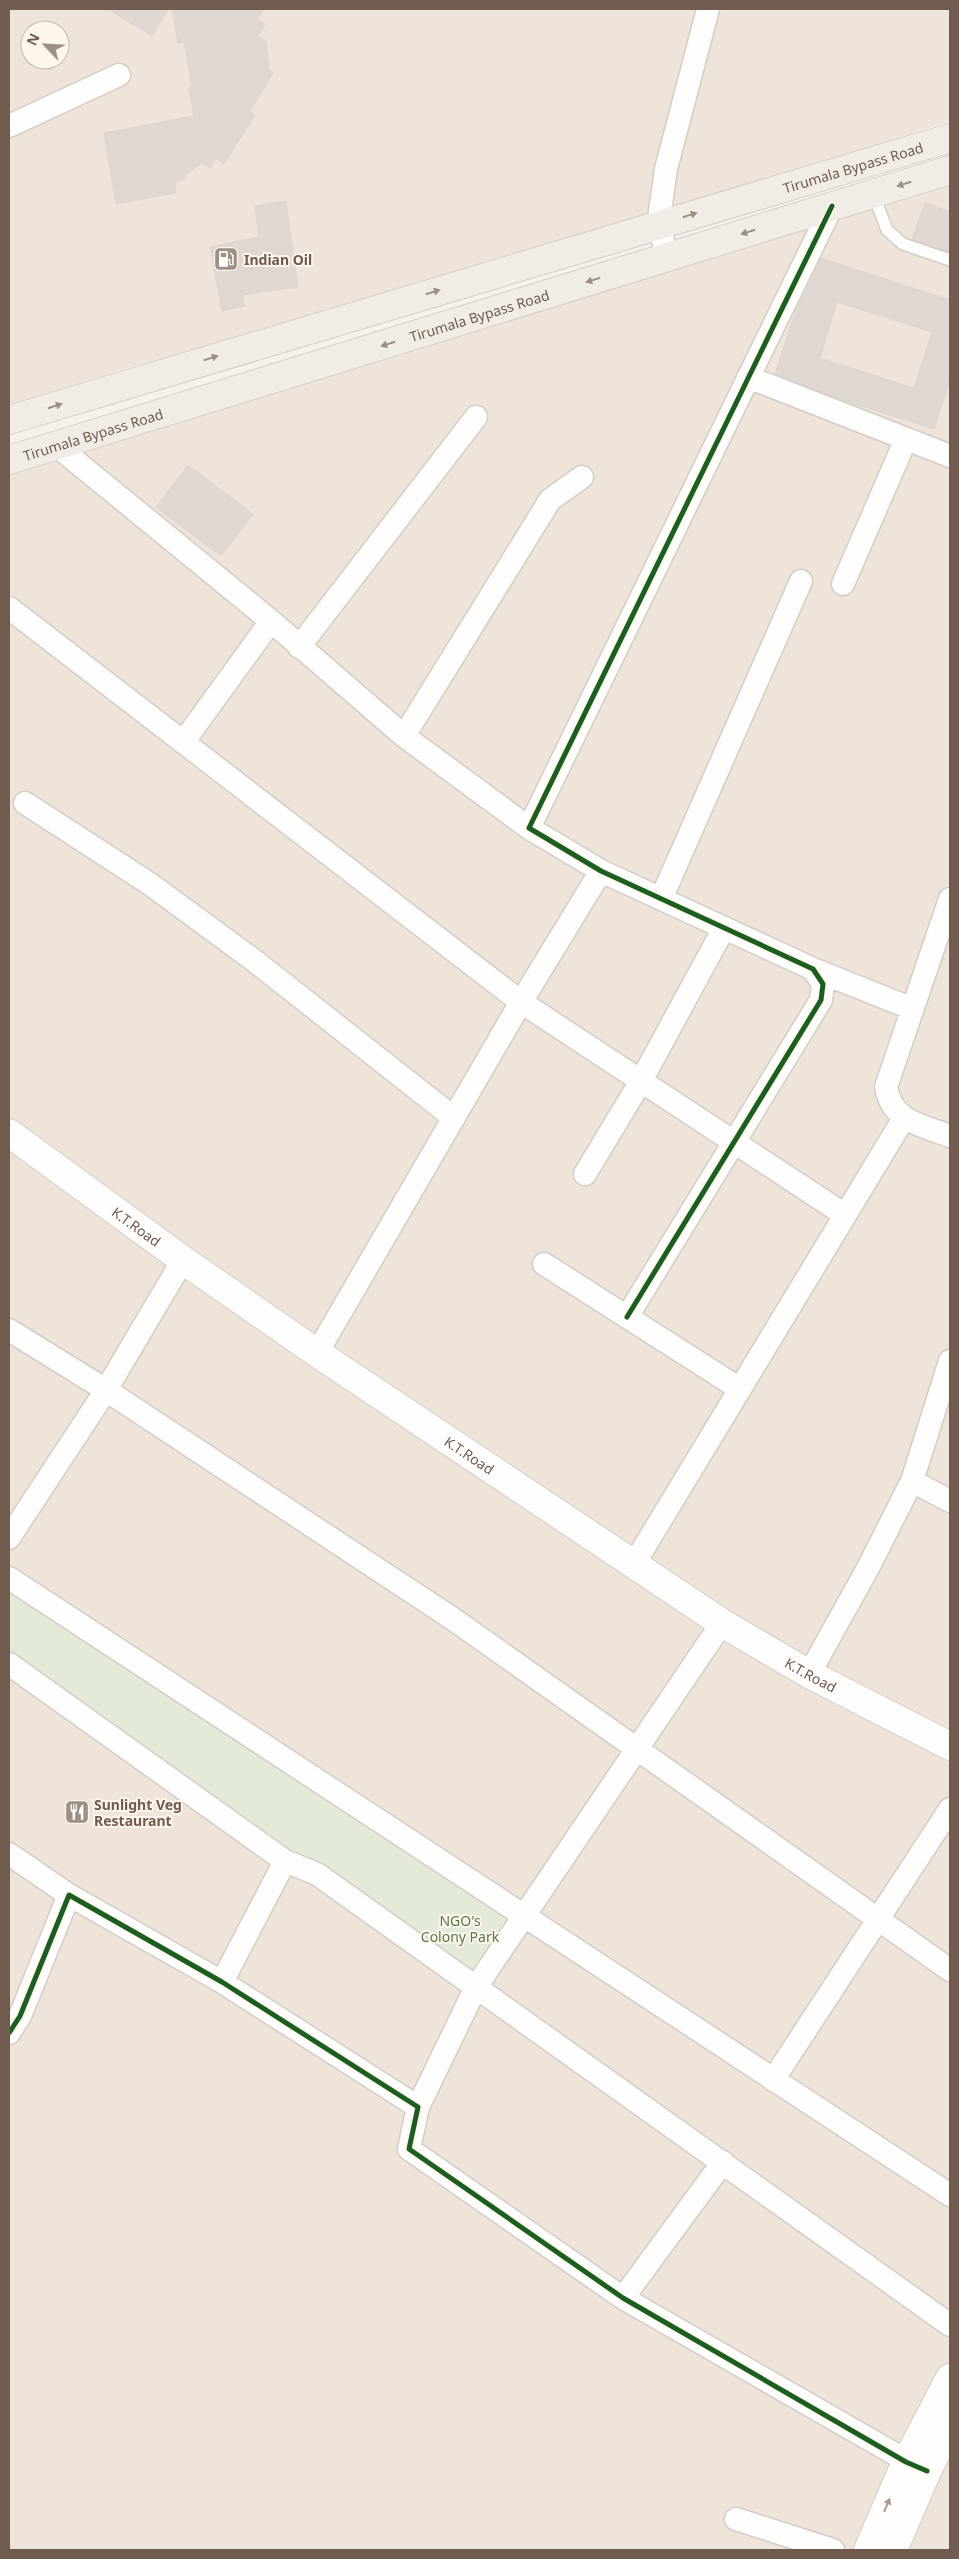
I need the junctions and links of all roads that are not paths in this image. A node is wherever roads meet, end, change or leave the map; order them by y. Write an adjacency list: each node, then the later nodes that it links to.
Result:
1 (708, 9): 8 (street)
2 (119, 75): 3 (street)
3 (9, 126)
4 (950, 138): 8 (main road, Tirumala Bypass Road, one-way to 4)
5 (950, 170): 6 (main road, Tirumala Bypass Road, one-way to 6)
6 (872, 194): 7 (main road, Tirumala Bypass Road); 10 (lane)
7 (832, 206): 9 (main road, Tirumala Bypass Road, one-way to 9); 11 (street)
8 (658, 225): 9 (street); 13 (main road, Tirumala Bypass Road, one-way to 8)
9 (668, 257): 15 (main road, Tirumala Bypass Road, one-way to 15)
10 (950, 260)
11 (748, 377): 14 (street); 27 (street)
12 (476, 417): 23 (street)
13 (9, 420)
14 (906, 438): 16 (street); 20 (street)
15 (57, 446): 17 (main road, Tirumala Bypass Road); 22 (street)
16 (950, 456)
17 (9, 460)
18 (582, 477): 24 (street)
19 (801, 581): 29 (street)
20 (843, 584)
21 (9, 608): 25 (street)
22 (271, 621): 23 (street); 25 (street)
23 (299, 647): 24 (street)
24 (404, 736): 27 (street)
25 (184, 741): 33 (street)
26 (25, 803): 36 (street)
27 (530, 828): 28 (street)
28 (601, 871): 29 (street); 33 (street)
29 (661, 899): 31 (street)
30 (950, 899): 34 (street)
31 (724, 928): 32 (street); 35 (street)
32 (813, 969): 34 (street); 40 (street)
33 (521, 1002): 35 (street); 36 (street)
34 (913, 1009): 37 (street)
35 (641, 1081): 40 (street); 41 (street)
36 (454, 1118): 47 (street)
37 (904, 1118): 39 (street); 42 (street)
38 (9, 1134): 43 (main road, K.T.Road)
39 (950, 1136)
40 (734, 1142): 42 (street); 45 (street)
41 (585, 1174)
42 (845, 1215): 49 (street)
43 (183, 1260): 47 (main road, K.T.Road); 50 (street)
44 (544, 1264): 45 (street)
45 (627, 1317): 49 (street)
46 (9, 1330): 50 (street)
47 (317, 1353): 54 (main road, K.T.Road)
48 (950, 1361): 51 (street)
49 (740, 1389): 54 (street)
50 (106, 1390): 53 (street); 60 (street)
51 (912, 1481): 52 (street); 58 (street)
52 (950, 1501)
53 (9, 1538)
54 (634, 1564): 56 (main road, K.T.Road)
55 (9, 1578): 65 (street)
56 (722, 1623): 58 (main road, K.T.Road); 60 (street)
57 (9, 1664): 63 (street)
58 (809, 1674): 59 (main road, K.T.Road)
59 (950, 1746)
60 (636, 1749): 65 (street); 66 (street)
61 (950, 1809): 66 (street)
62 (9, 1854): 64 (street)
63 (285, 1861): 68 (street); 69 (street)
64 (69, 1895): 68 (street); 70 (street)
65 (524, 1917): 69 (street); 71 (street)
66 (876, 1919): 67 (street); 71 (street)
67 (950, 1970)
68 (222, 1982): 72 (street)
69 (476, 1987): 72 (street); 73 (street)
70 (9, 2033)
71 (773, 2080): 74 (street)
72 (418, 2107): 75 (street)
73 (723, 2162): 75 (street); 76 (street)
74 (950, 2195)
75 (623, 2298): 79 (street)
76 (950, 2325)
77 (950, 2378): 79 (main road)
78 (950, 2425): 79 (main road)
79 (916, 2467): 82 (main road, one-way to 79); 83 (main road)
80 (736, 2518): 81 (street)
81 (834, 2550)
82 (868, 2550)
83 (893, 2550)

